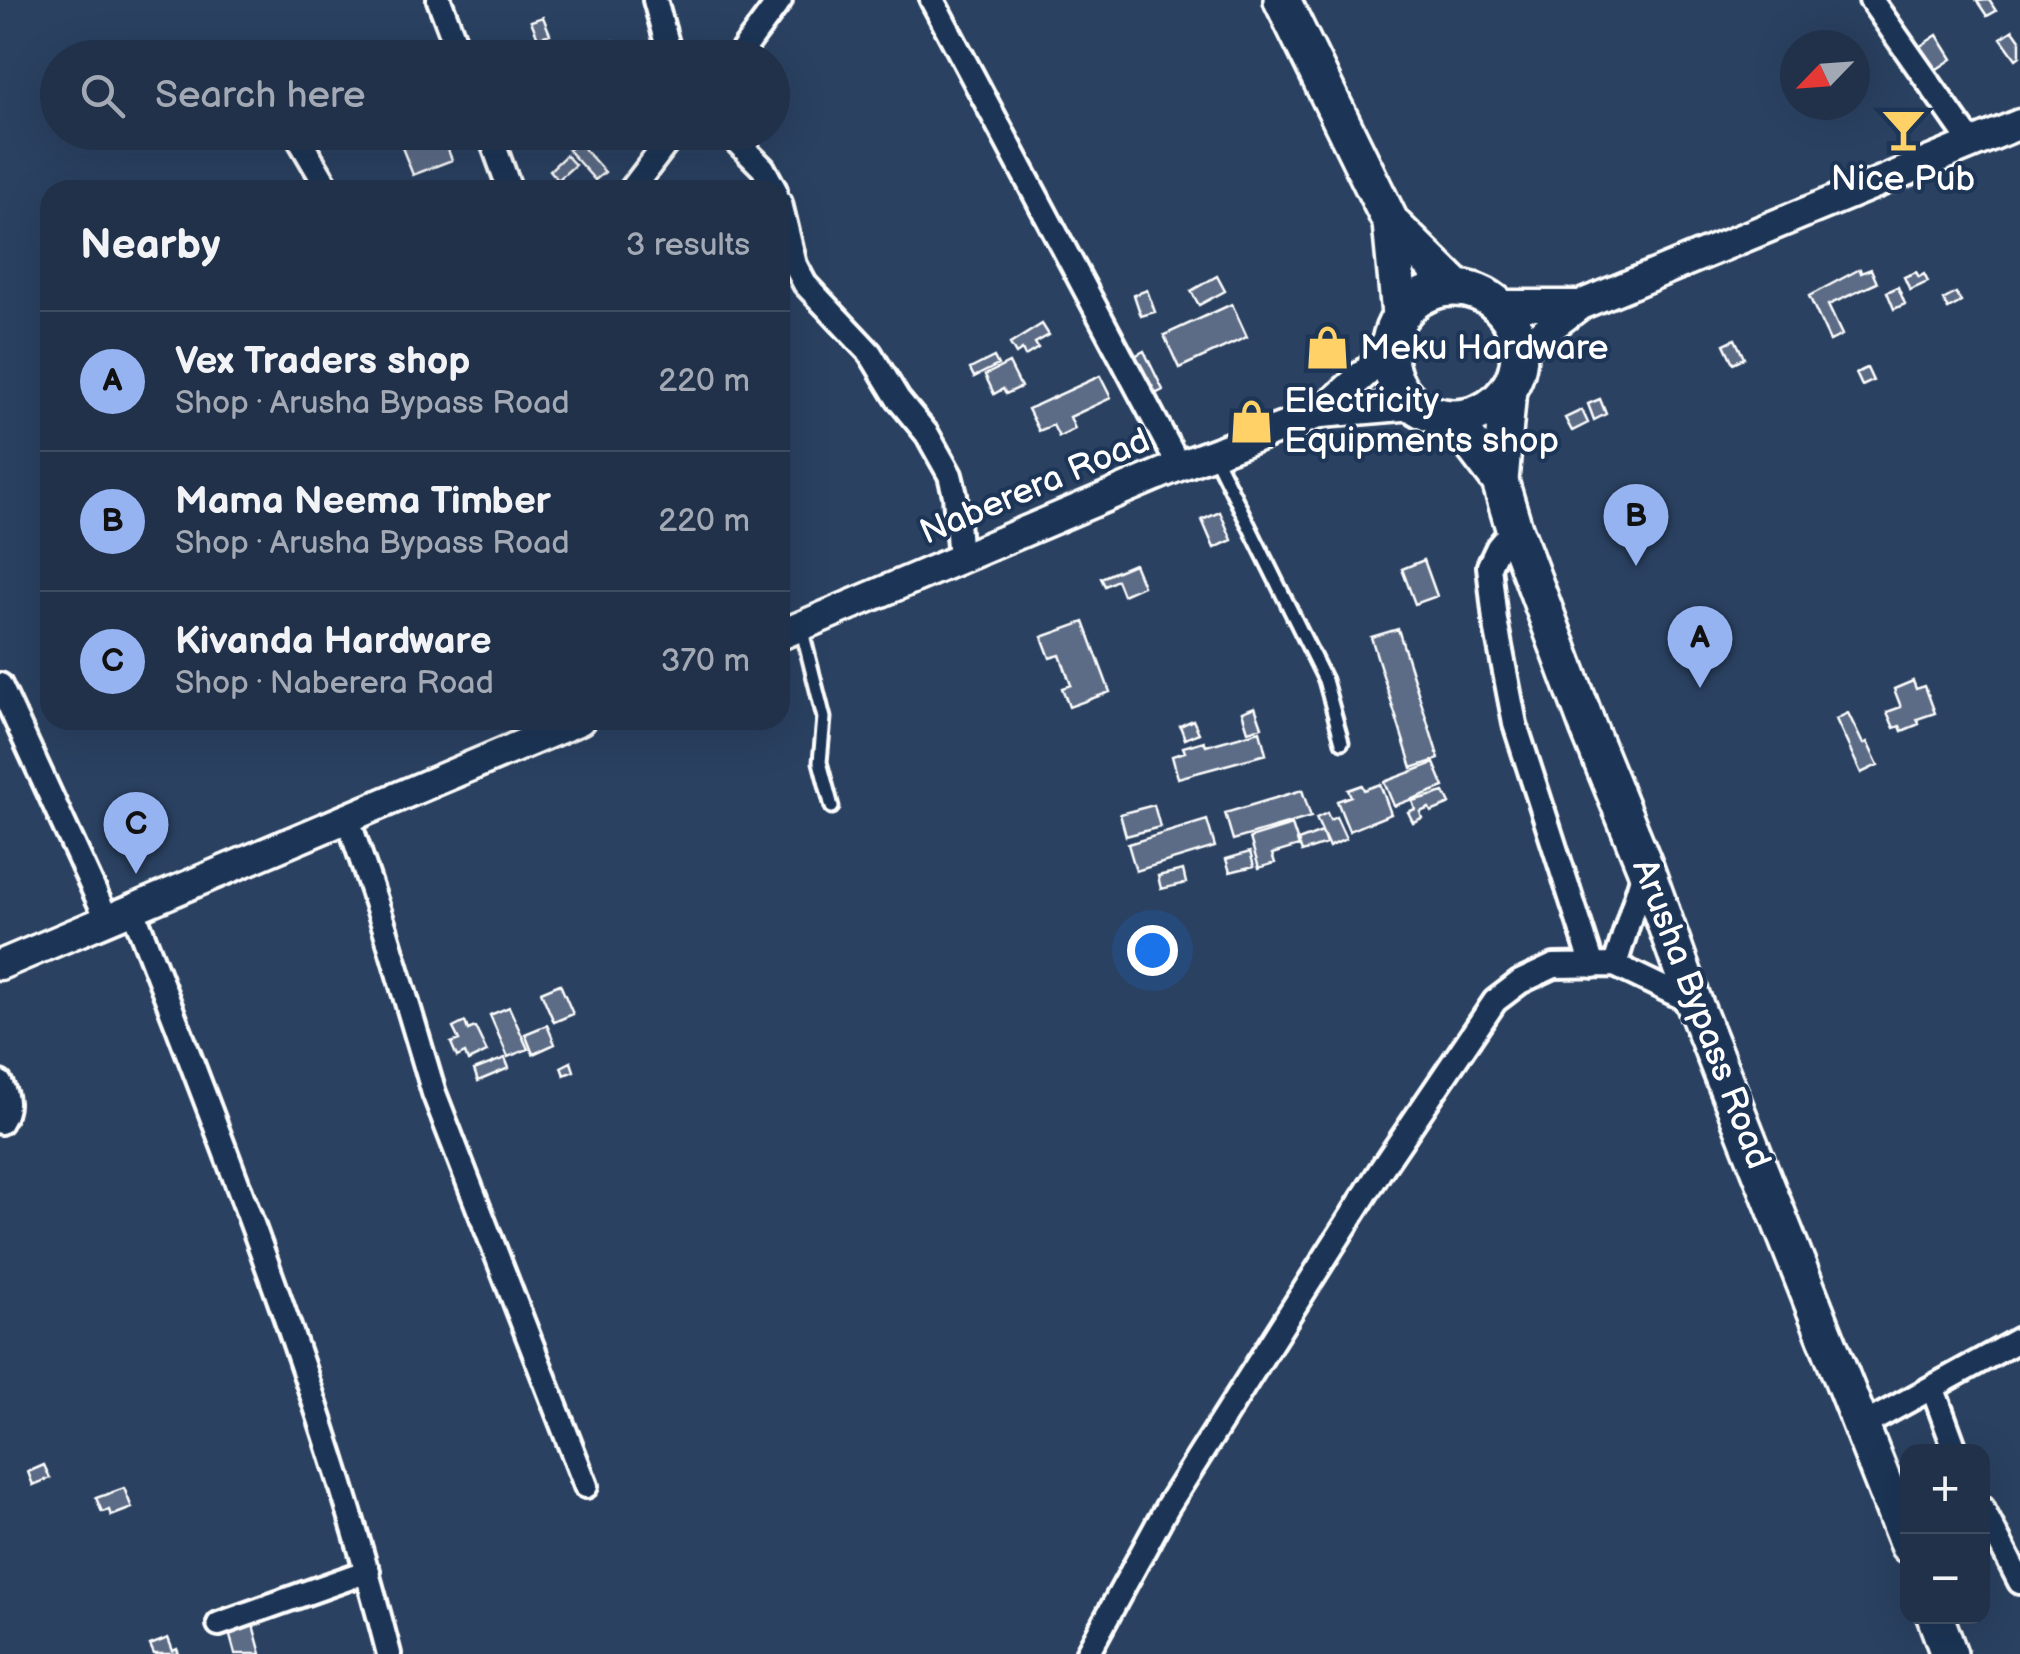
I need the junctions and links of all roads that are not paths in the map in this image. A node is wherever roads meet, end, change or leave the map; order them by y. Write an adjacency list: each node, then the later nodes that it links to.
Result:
1 (440, 0): 7 (street)
2 (656, 0): 8 (street)
3 (780, 0): 9 (street)
4 (932, 0): 33 (street)
5 (1282, 0): 20 (main road)
6 (1871, 0): 11 (street)
7 (454, 40)
8 (666, 40)
9 (750, 40)
10 (2020, 124): 11 (street)
11 (1972, 144): 23 (street)
12 (306, 150): 16 (street)
13 (496, 150): 17 (street)
14 (661, 150): 18 (street)
15 (745, 150): 19 (street)
16 (323, 180)
17 (506, 180)
18 (638, 180)
19 (769, 180)
20 (1391, 223): 22 (main road); 25 (main road)
21 (790, 247): 36 (street)
22 (1457, 288): 24 (main road); 25 (main road)
23 (1580, 304): 24 (street); 26 (street)
24 (1498, 305): 26 (main road)
25 (1400, 315): 27 (main road)
26 (1519, 351): 28 (main road, Arusha Bypass Road)
27 (1388, 352): 29 (main road); 30 (street, Naberera Road)
28 (1508, 389): 31 (main road); 34 (main road, Arusha Bypass Road)
29 (1414, 404): 30 (street, Naberera Road); 31 (main road)
30 (1321, 413): 32 (street, Naberera Road)
31 (1452, 418): 34 (main road, Arusha Bypass Road)
32 (1213, 454): 33 (street, Naberera Road); 40 (lane)
33 (1179, 466): 36 (street, Naberera Road)
34 (1500, 481): 35 (main road, Arusha Bypass Road)
35 (1514, 528): 43 (main road, Arusha Bypass Road); 46 (street)
36 (960, 560): 37 (street, Naberera Road)
37 (790, 631): 41 (lane)
38 (0, 685): 44 (street)
39 (557, 730): 42 (street)
40 (1342, 742)
41 (832, 808)
42 (348, 819): 44 (street); 54 (street)
43 (1646, 867): 46 (street); 47 (main road, Arusha Bypass Road)
44 (121, 915): 45 (street); 57 (street)
45 (0, 964)
46 (1604, 965): 47 (street); 62 (street)
47 (1694, 1003): 52 (main road, Arusha Bypass Road)
48 (0, 1083): 49 (street)
49 (0, 1122)
50 (2020, 1339): 51 (street)
51 (1933, 1389): 52 (street); 53 (street)
52 (1862, 1426): 56 (main road, Arusha Bypass Road)
53 (1953, 1444)
54 (586, 1486)
55 (1990, 1524): 58 (street)
56 (1904, 1534)
57 (368, 1571): 59 (street); 61 (street)
58 (2020, 1582)
59 (219, 1624)
60 (1938, 1624): 63 (main road)
61 (389, 1654)
62 (1087, 1654)
63 (1950, 1654)

